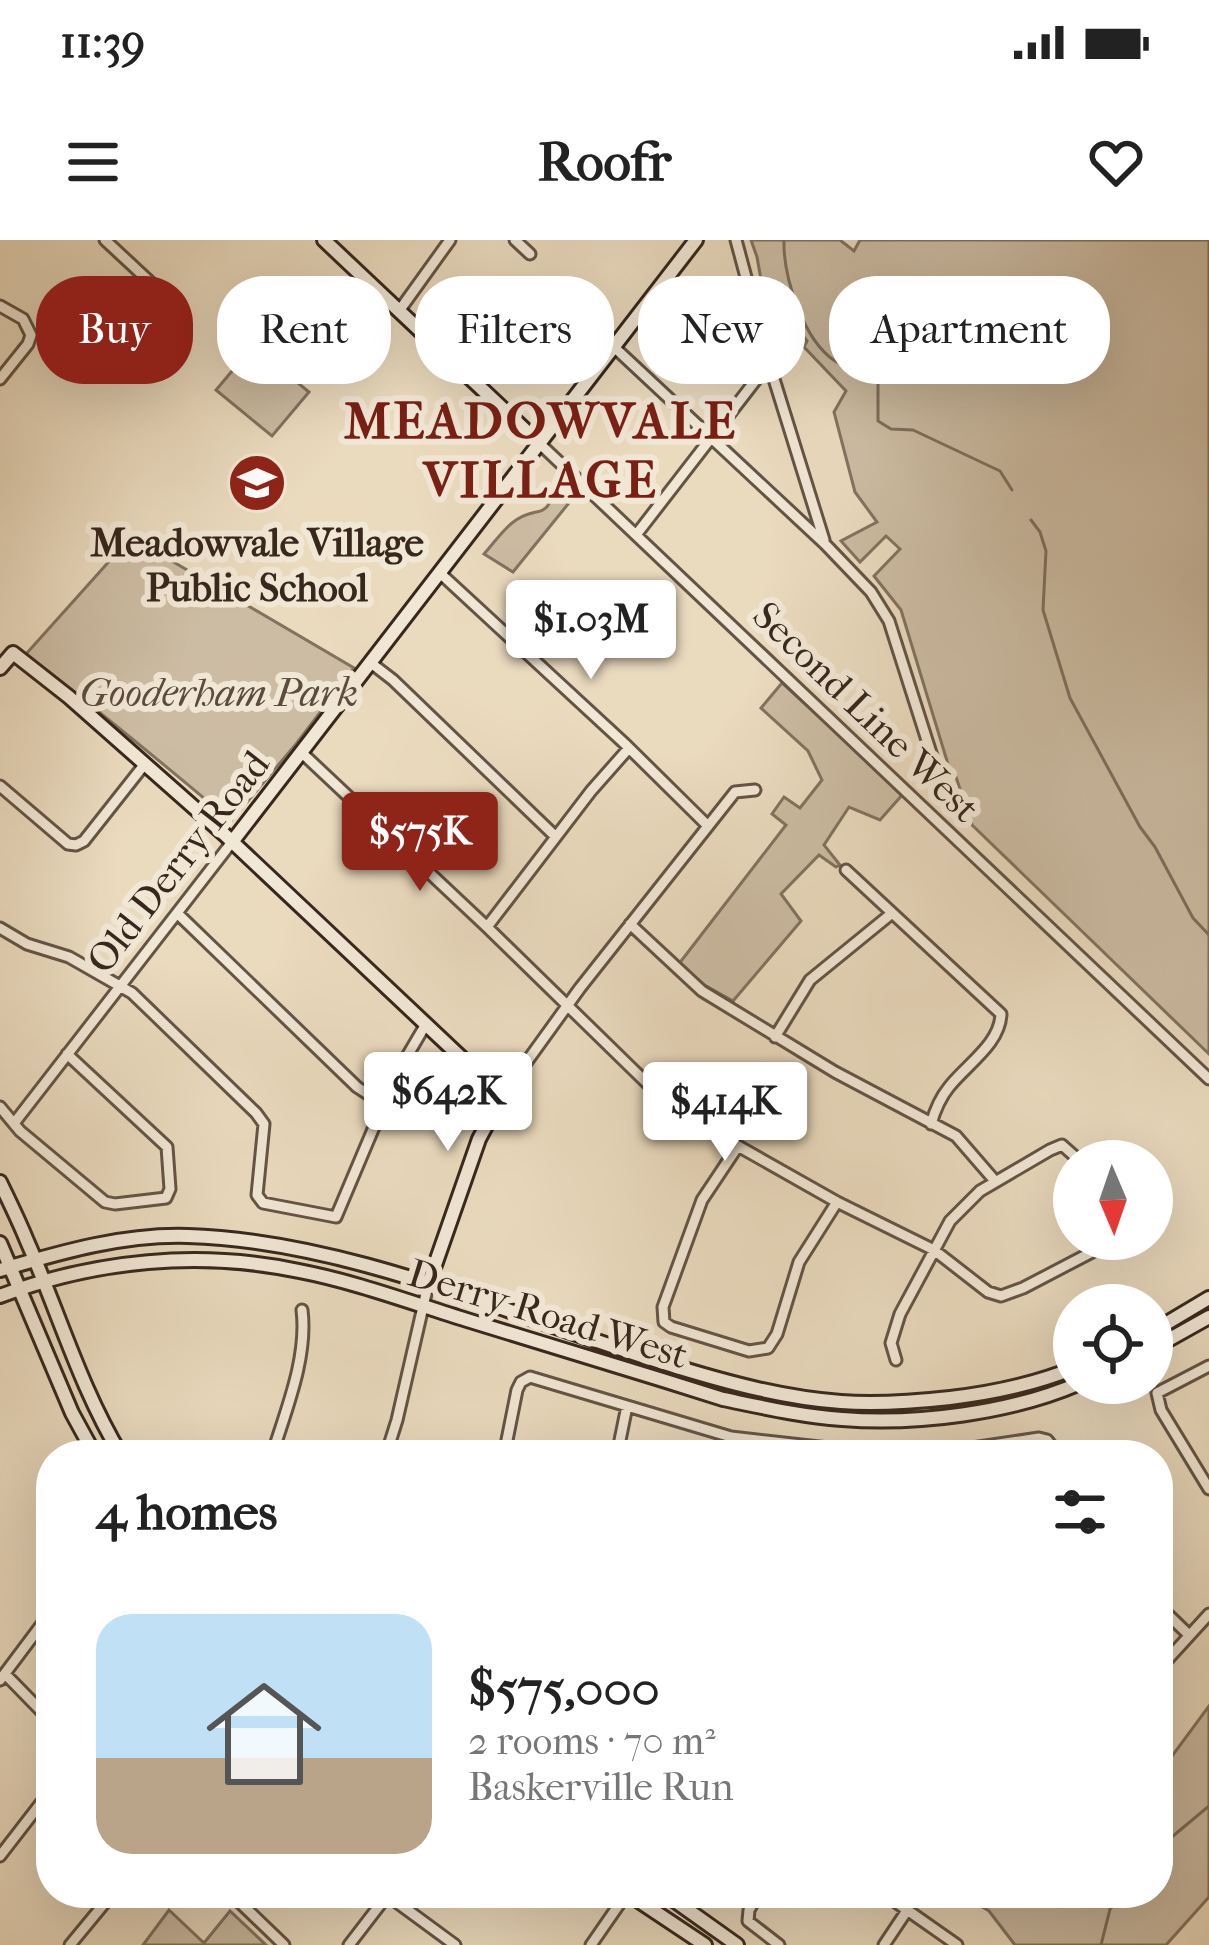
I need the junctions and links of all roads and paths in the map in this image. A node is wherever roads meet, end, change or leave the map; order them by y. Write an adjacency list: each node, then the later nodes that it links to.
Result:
1 (105, 240): 8 (street)
2 (324, 240): 11 (main road, Second Line West)
3 (450, 240): 11 (street)
4 (515, 240): 7 (street)
5 (696, 240): 12 (main road, Old Derry Road)
6 (736, 240): 9 (street)
7 (530, 254)
8 (144, 276)
9 (746, 276)
10 (0, 305): 13 (street)
11 (399, 311): 18 (main road, Second Line West)
12 (614, 347): 17 (street)
13 (0, 379)
14 (585, 384): 18 (main road, Old Derry Road)
15 (753, 384): 17 (street)
16 (775, 384): 20 (street)
17 (711, 437): 19 (street); 20 (street)
18 (539, 443): 19 (street, Second Line West); 21 (main road, Old Derry Road)
19 (636, 535): 46 (street, Second Line West)
20 (825, 544): 29 (street)
21 (440, 574): 24 (main road, Old Derry Road); 26 (street)
22 (0, 643): 23 (street)
23 (13, 653): 25 (main road); 28 (main road)
24 (371, 663): 27 (main road, Old Derry Road); 33 (street)
25 (0, 668)
26 (629, 748): 32 (street); 33 (street)
27 (301, 752): 34 (main road, Old Derry Road); 39 (street)
28 (144, 765): 30 (street); 34 (main road)
29 (939, 778)
30 (0, 786)
31 (755, 790): 32 (street)
32 (707, 825): 38 (street)
33 (556, 837): 39 (street)
34 (232, 842): 36 (street, Old Derry Road); 43 (main road)
35 (846, 870): 37 (street)
36 (177, 913): 41 (street, Old Derry Road); 48 (street)
37 (891, 914): 44 (street); 51 (street)
38 (630, 924): 42 (street); 44 (street)
39 (487, 927): 42 (street)
40 (0, 928): 41 (street)
41 (120, 986): 45 (street, Old Derry Road); 48 (street)
42 (568, 1005): 47 (street); 52 (street)
43 (426, 1024): 47 (main road); 48 (street)
44 (776, 1037): 51 (street)
45 (68, 1054): 50 (street, Old Derry Road); 50 (street)
46 (1209, 1079)
47 (502, 1096): 63 (main road)
48 (383, 1104)
49 (0, 1107): 50 (street)
50 (15, 1122)
51 (931, 1124): 55 (street)
52 (738, 1146): 56 (street); 56 (street)
53 (1053, 1150): 55 (street)
54 (0, 1181): 59 (main road)
55 (995, 1181): 58 (street)
56 (837, 1202): 58 (street)
57 (0, 1243): 61 (main road)
58 (934, 1250): 60 (street); 72 (street)
59 (34, 1259): 61 (main road, Derry Road West); 62 (main road); 63 (main road, Derry Road West)
60 (1077, 1260)
61 (5, 1269): 64 (main road)
62 (43, 1281): 64 (main road, Derry Road West); 67 (main road, Derry Road West); 79 (main road)
63 (428, 1285): 67 (street); 74 (main road, Derry Road West)
64 (18, 1289): 65 (main road, Derry Road West); 78 (main road)
65 (0, 1296)
66 (1209, 1298): 70 (main road)
67 (422, 1306): 75 (main road, Derry Road West); 81 (street)
68 (302, 1310): 80 (street)
69 (1209, 1317): 71 (main road)
70 (1173, 1319)
71 (1173, 1337)
72 (896, 1360)
73 (1209, 1366): 85 (street)
74 (1053, 1374)
75 (1053, 1392)
76 (627, 1406): 77 (street); 82 (street); 83 (street)
77 (731, 1437): 84 (street)
78 (87, 1440)
79 (113, 1440)
80 (277, 1440)
81 (391, 1440)
82 (507, 1440)
83 (619, 1440)
84 (753, 1440)
85 (1209, 1489)
86 (1209, 1614): 89 (street)
87 (1173, 1619): 89 (street)
88 (36, 1632): 91 (street)
89 (1189, 1635): 90 (street)
90 (1173, 1653)
91 (2, 1677): 92 (street)
92 (36, 1708)
93 (36, 1809): 94 (street)
94 (0, 1856)
95 (101, 1908): 104 (street)
96 (245, 1908): 105 (street)
97 (378, 1908): 106 (street)
98 (406, 1908): 107 (street)
99 (617, 1908): 108 (street)
100 (649, 1908): 109 (main road)
101 (685, 1908): 110 (main road)
102 (750, 1908): 111 (street)
103 (908, 1909): 112 (street); 113 (street)
104 (70, 1945)
105 (284, 1945)
106 (350, 1945)
107 (455, 1945)
108 (591, 1945)
109 (704, 1945)
110 (737, 1945)
111 (779, 1945)
112 (884, 1945)
113 (957, 1945)

